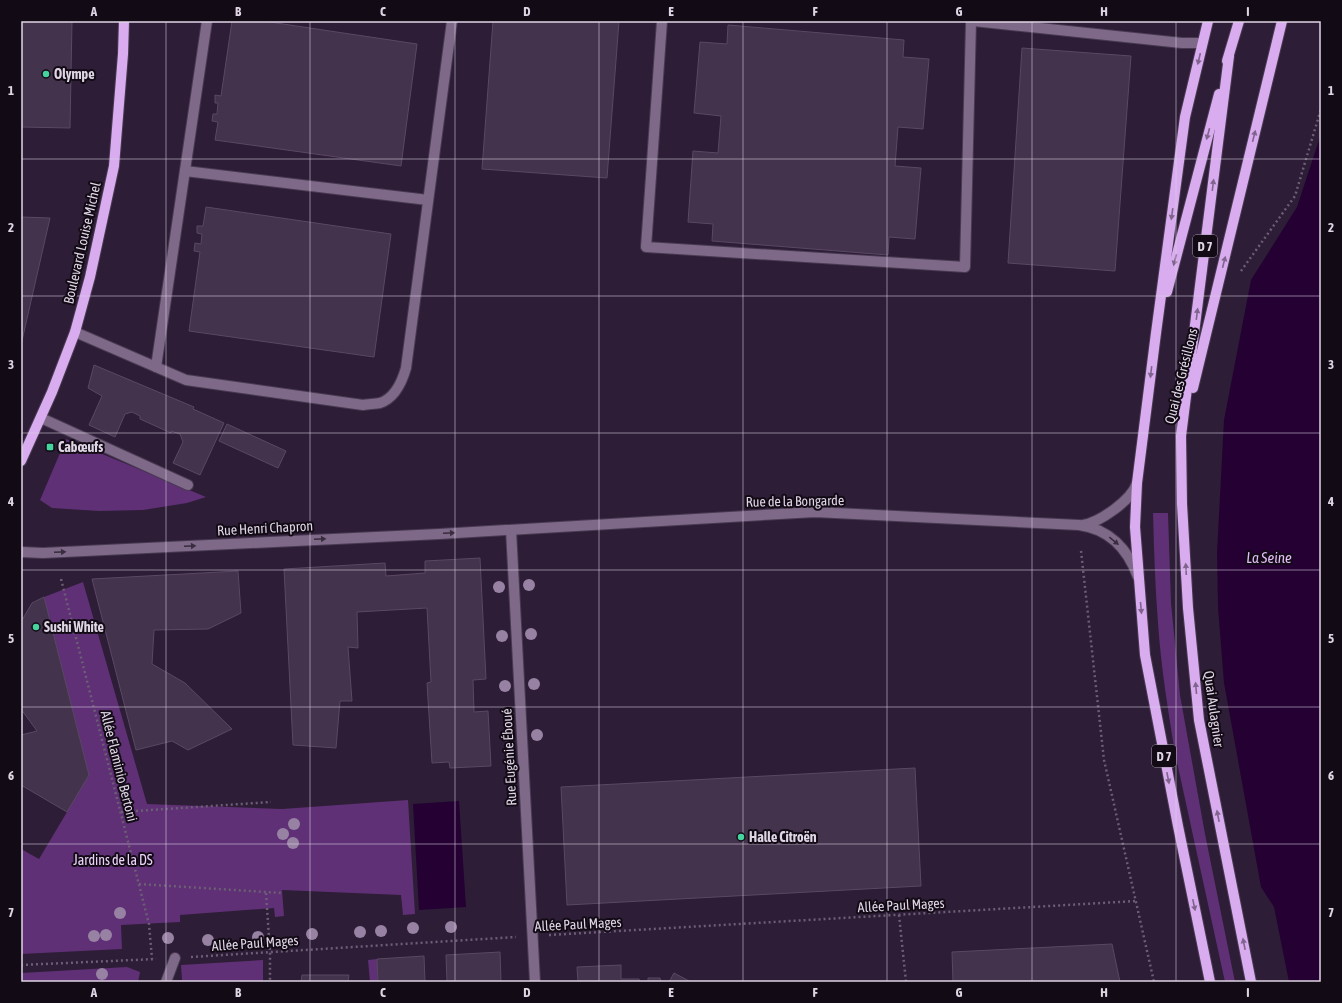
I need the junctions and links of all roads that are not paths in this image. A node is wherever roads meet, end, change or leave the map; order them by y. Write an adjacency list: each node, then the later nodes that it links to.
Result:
1 (124, 21): 13 (main road, Boulevard Louise Michel)
2 (207, 21): 11 (street)
3 (452, 21): 12 (street)
4 (662, 21): 5 (street)
5 (972, 21): 9 (street)
6 (1208, 21): 9 (main road)
7 (1239, 21): 10 (main road, Quai des Grésillons / D 7)
8 (1282, 21): 17 (main road, Quai des Grésillons / D 7, one-way to 8)
9 (1202, 43): 14 (main road, one-way to 14)
10 (1229, 56): 14 (main road, Quai des Grésillons / D 7, one-way to 14); 17 (main road, Quai des Grésillons / D 7, one-way to 10)
11 (185, 171): 12 (street); 15 (street)
12 (428, 200): 15 (street)
13 (75, 332): 15 (street); 16 (main road, Boulevard Louise Michel)
14 (1156, 333): 19 (main road, one-way to 19)
15 (156, 367)
16 (41, 418): 18 (main road, Boulevard Louise Michel); 20 (street)
17 (1181, 436): 29 (main road, Quai Aulagnier / D 7, one-way to 17)
18 (21, 461)
19 (1137, 482): 21 (street, Rue de la Bongarde); 24 (main road, D 7)
20 (188, 485)
21 (1079, 525): 22 (street, Rue de la Bongarde); 24 (street, Rue de la Bongarde, one-way to 24)
22 (511, 530): 23 (street, Rue Henri Chapron, one-way to 22); 27 (street, Rue Eugénie Éboué)
23 (21, 552)
24 (1139, 582): 28 (main road, D 7, one-way to 28)
25 (175, 958): 26 (street)
26 (166, 982)
27 (535, 982)
28 (1210, 982)
29 (1251, 982)

